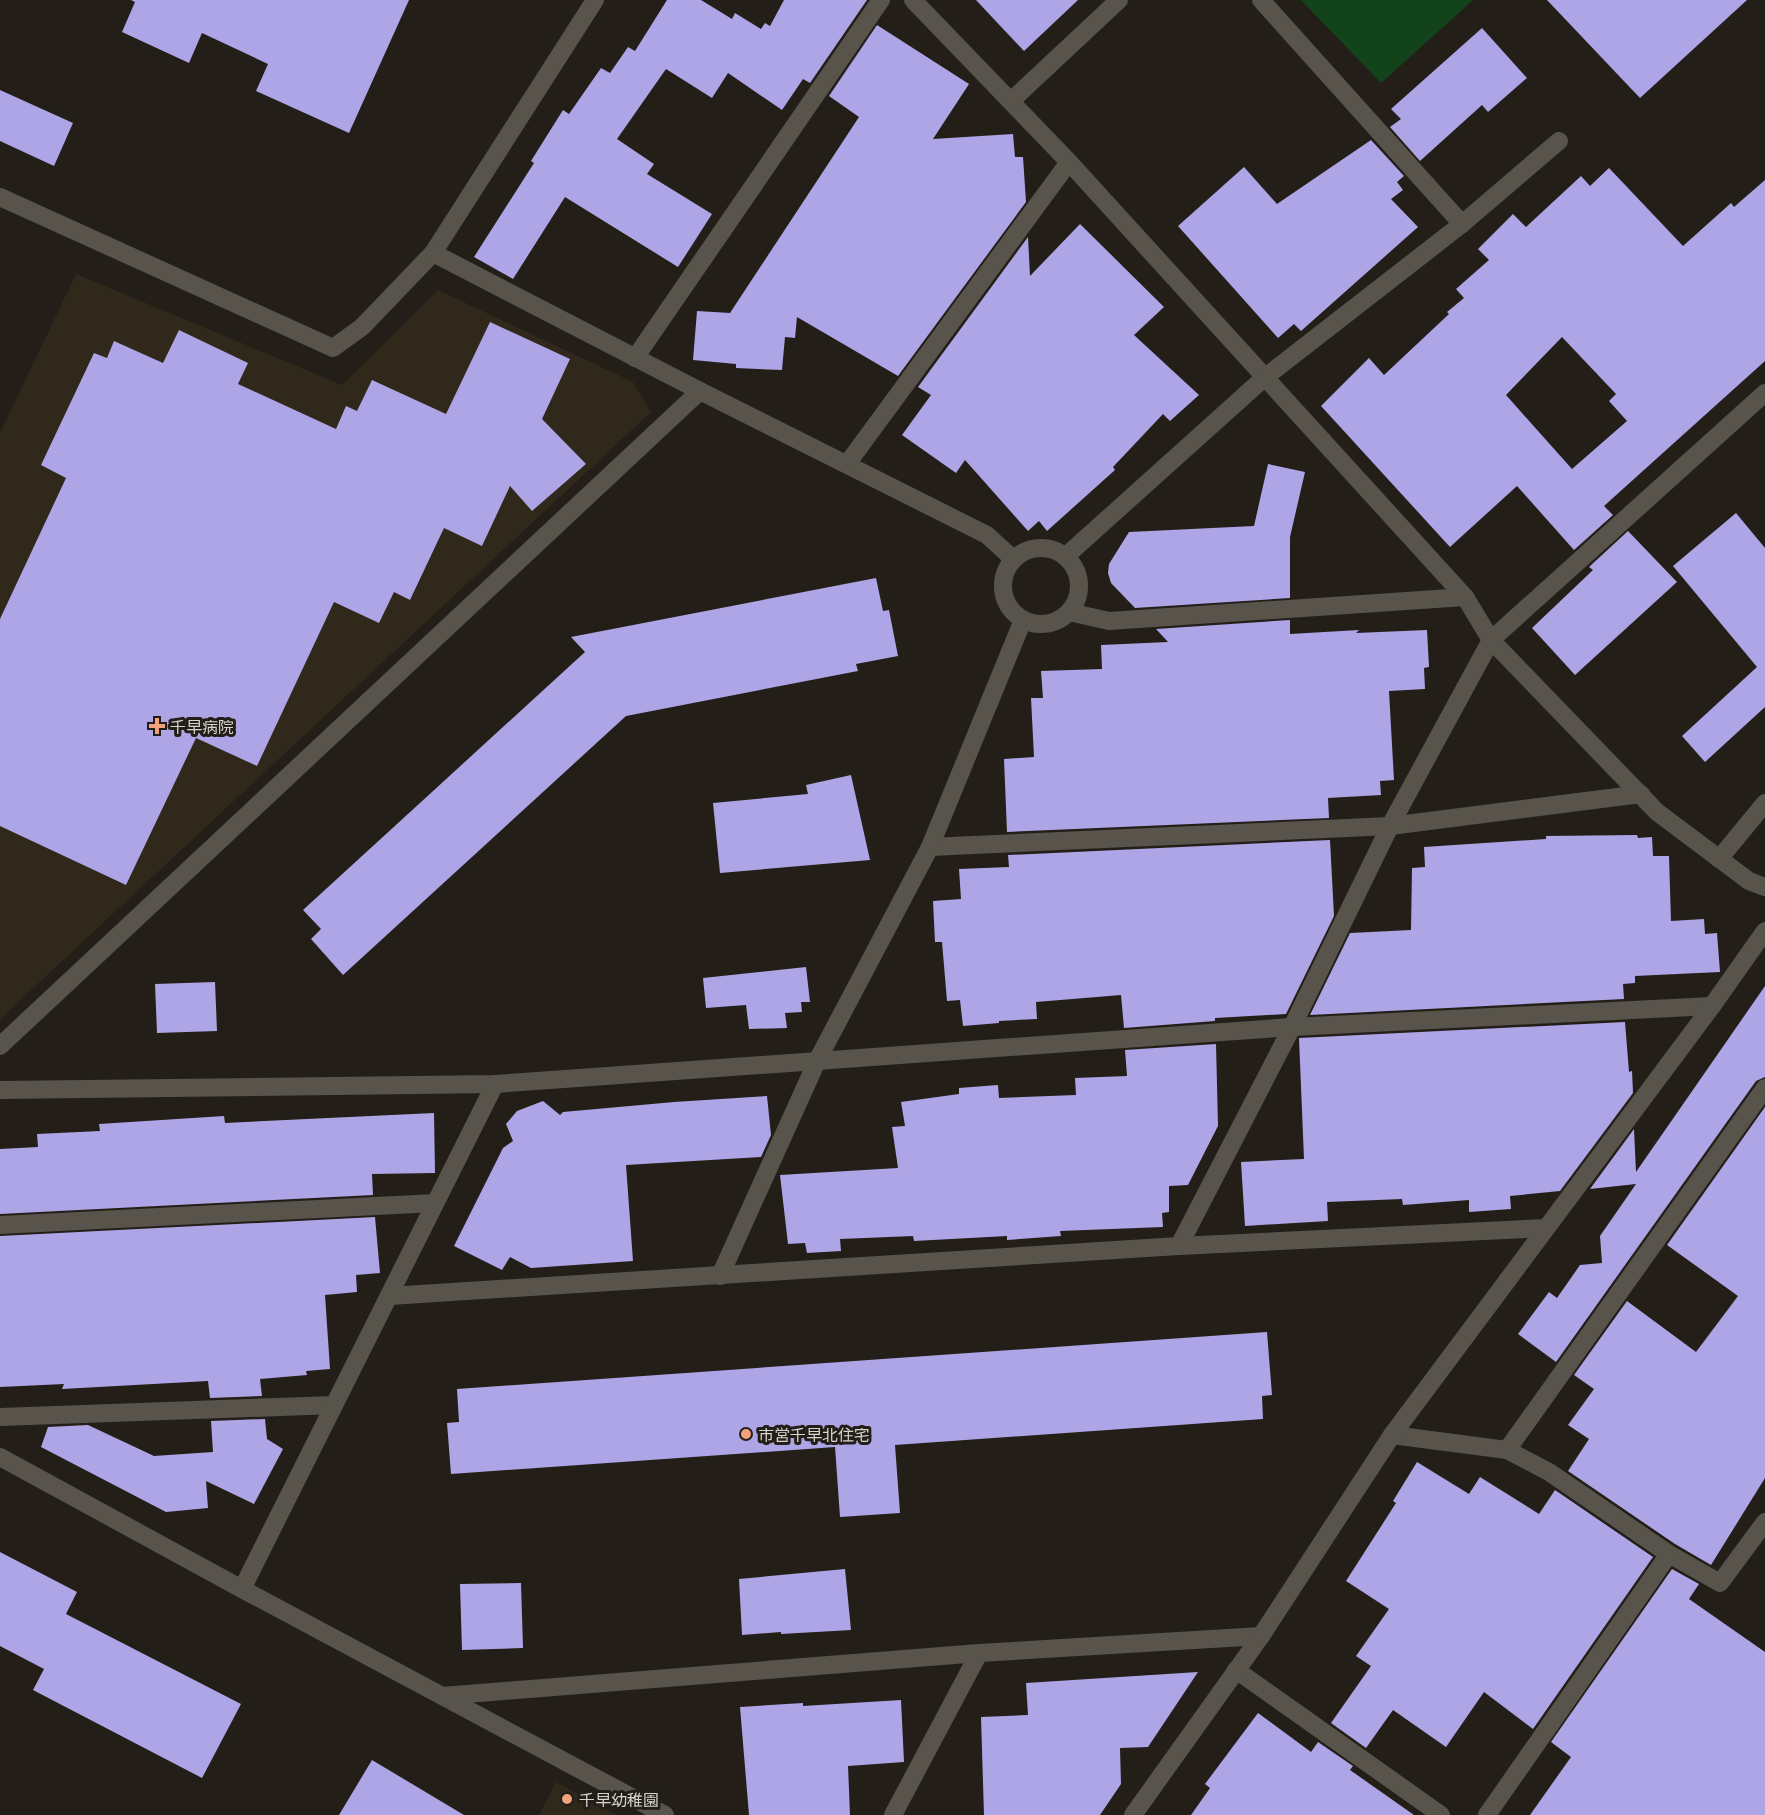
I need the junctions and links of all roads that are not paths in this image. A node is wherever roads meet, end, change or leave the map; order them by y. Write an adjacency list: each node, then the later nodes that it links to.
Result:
1 (595, 0): 11 (street)
2 (881, 0): 12 (street)
3 (914, 0): 6 (street)
4 (1119, 0): 6 (street)
5 (1261, 0): 10 (street)
6 (1011, 101): 8 (street)
7 (1559, 141): 10 (street)
8 (1069, 162): 13 (street); 16 (street)
9 (0, 197): 11 (street)
10 (1462, 224): 13 (street)
11 (433, 253): 12 (street)
12 (635, 357): 14 (street)
13 (1264, 378): 17 (street); 19 (street)
14 (700, 391): 16 (street); 32 (street)
15 (1765, 395): 22 (street)
16 (847, 464): 18 (street)
17 (1066, 556): 18 (street); 20 (street)
18 (1013, 559): 21 (street)
19 (1465, 597): 20 (street); 22 (street)
20 (1069, 612): 21 (street)
21 (1023, 620): 26 (street)
22 (1491, 640): 23 (street); 25 (street)
23 (1641, 794): 25 (street); 27 (street)
24 (1765, 803): 27 (street)
25 (1390, 826): 26 (street); 31 (street)
26 (930, 847): 33 (street)
27 (1719, 859): 28 (street)
28 (1765, 887)
29 (1765, 931): 30 (street)
30 (1712, 1006): 31 (street); 39 (street)
31 (1292, 1027): 33 (street); 40 (street)
32 (0, 1046)
33 (817, 1061): 34 (street); 41 (street)
34 (495, 1084): 36 (street); 37 (street)
35 (1765, 1088): 46 (street)
36 (0, 1090)
37 (435, 1203): 38 (street); 42 (street)
38 (0, 1226)
39 (1546, 1228): 40 (street); 45 (street)
40 (1179, 1246): 41 (street)
41 (720, 1276): 42 (street)
42 (389, 1296): 43 (street)
43 (334, 1405): 44 (street); 50 (street)
44 (0, 1417)
45 (1392, 1435): 46 (street); 51 (street)
46 (1508, 1450): 49 (street)
47 (0, 1457): 50 (street)
48 (1765, 1522): 49 (street)
49 (1669, 1554): 59 (street)
50 (242, 1589): 54 (street)
51 (1261, 1636): 52 (street); 53 (street)
52 (979, 1653): 54 (street); 56 (street)
53 (1236, 1670): 57 (street); 58 (street)
54 (442, 1696): 55 (street)
55 (665, 1815)
56 (893, 1815)
57 (1133, 1815)
58 (1442, 1815)
59 (1487, 1815)

